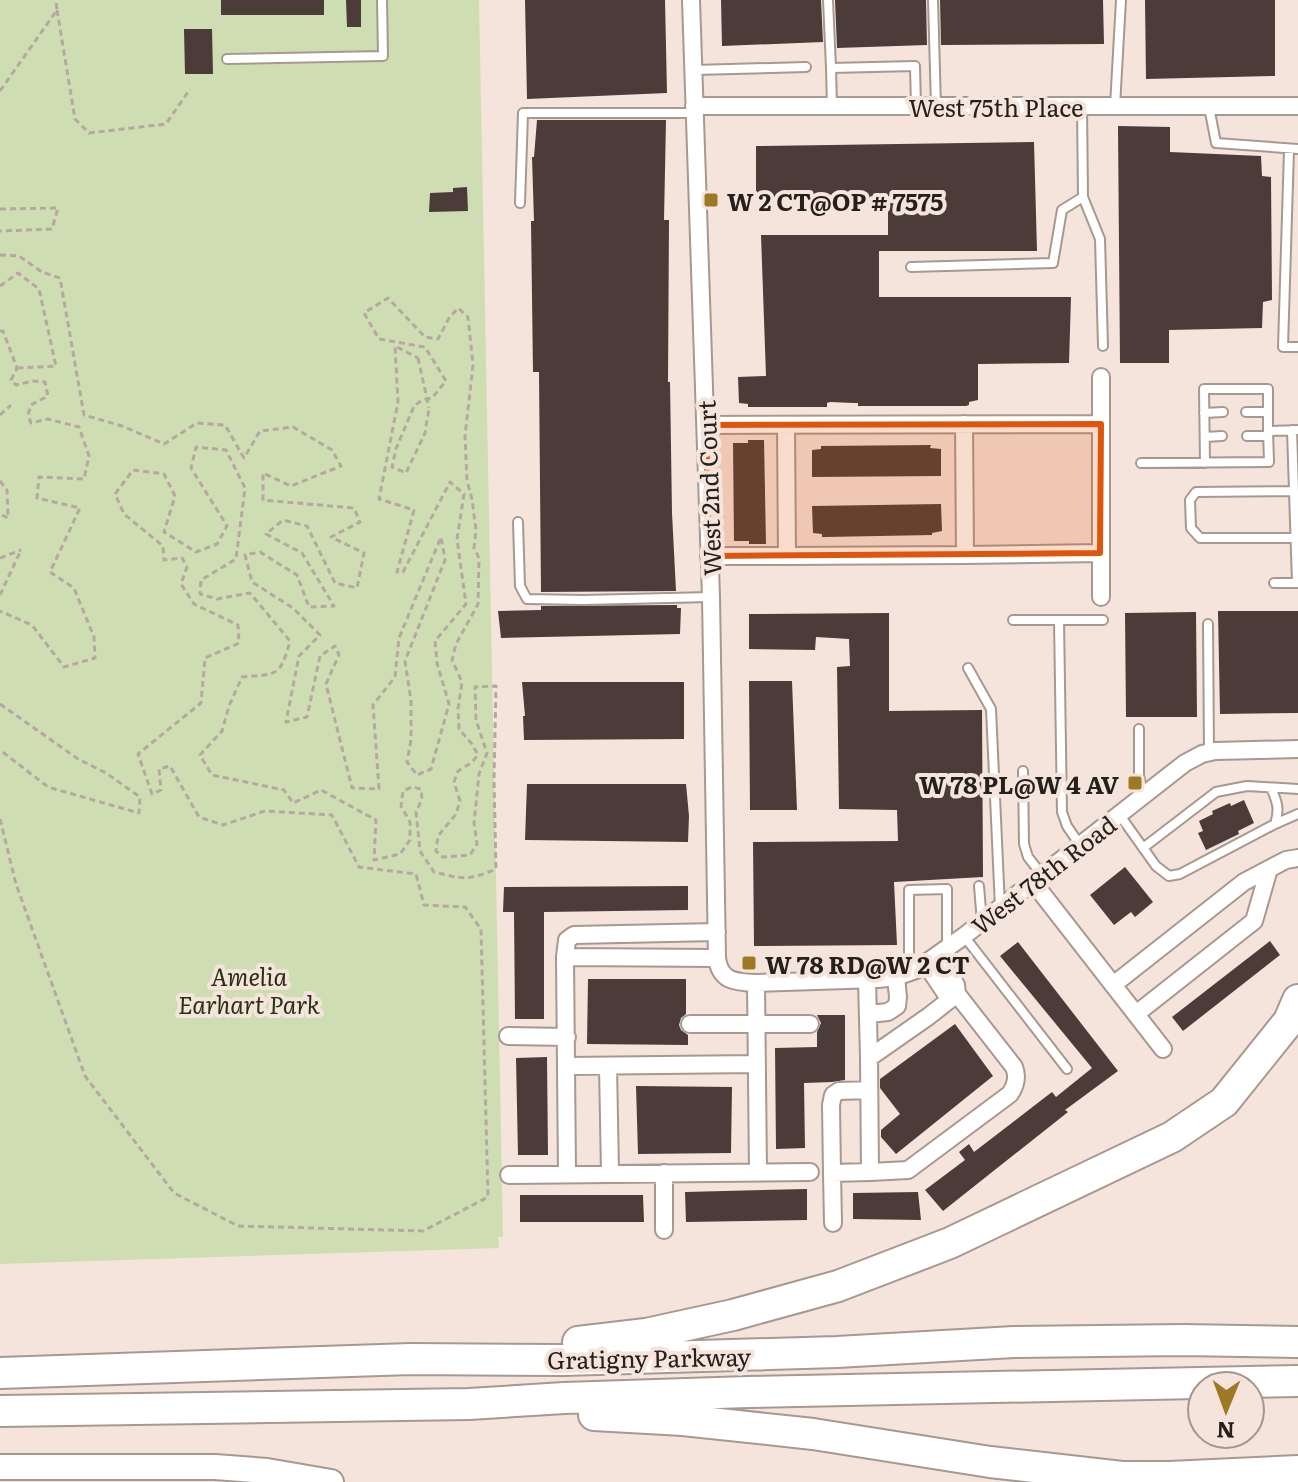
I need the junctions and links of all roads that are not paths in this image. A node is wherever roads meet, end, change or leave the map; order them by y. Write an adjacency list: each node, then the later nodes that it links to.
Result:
1 (382, 0): 6 (lane)
2 (691, 0): 9 (street, West 2nd Court)
3 (828, 0): 8 (lane)
4 (933, 0): 12 (lane)
5 (1121, 0): 14 (lane)
6 (227, 59)
7 (806, 67): 9 (lane)
8 (831, 68): 10 (lane); 11 (lane)
9 (693, 70): 17 (street, West 2nd Court)
10 (832, 106): 11 (street, West 75th Place); 17 (street, West 75th Place)
11 (916, 106): 12 (street, West 75th Place)
12 (936, 106): 13 (street, West 75th Place)
13 (1082, 106): 14 (street, West 75th Place); 19 (lane)
14 (1115, 106): 15 (street, West 75th Place)
15 (1209, 106): 16 (street, West 75th Place); 18 (lane)
16 (1298, 106)
17 (694, 110): 20 (lane); 31 (street, West 2nd Court)
18 (1294, 150): 23 (lane)
19 (1083, 197): 21 (lane); 22 (lane)
20 (520, 203)
21 (911, 267)
22 (1103, 346)
23 (1298, 347)
24 (1101, 377): 30 (street)
25 (1223, 412): 28 (lane)
26 (1246, 412): 27 (lane)
27 (1268, 412): 28 (lane); 34 (lane)
28 (1204, 413): 37 (lane)
29 (964, 424): 30 (street); 32 (street); 44 (street)
30 (1101, 424): 43 (street)
31 (706, 425): 32 (street); 45 (street, West 2nd Court)
32 (786, 425): 46 (street)
33 (1295, 430): 34 (lane); 40 (lane)
34 (1268, 434): 36 (lane); 39 (lane)
35 (1222, 436): 37 (lane)
36 (1247, 436)
37 (1205, 437): 39 (lane)
38 (1141, 463): 39 (lane)
39 (1205, 463)
40 (1294, 491): 42 (lane); 42 (lane)
41 (518, 522): 48 (lane)
42 (1297, 538): 47 (lane)
43 (1100, 553): 44 (street); 49 (street)
44 (965, 555): 46 (street)
45 (709, 556): 46 (street); 48 (street, West 2nd Court)
46 (787, 556)
47 (1274, 583)
48 (711, 597): 74 (street, West 2nd Court)
49 (1101, 597)
50 (1013, 620): 51 (lane)
51 (1059, 620): 52 (lane); 65 (lane)
52 (1103, 620)
53 (1208, 624): 57 (lane)
54 (968, 668): 71 (lane)
55 (1139, 729): 61 (lane)
56 (1298, 749): 57 (street, West 78th Road)
57 (1209, 752): 61 (street, West 78th Road)
58 (1023, 771): 69 (lane)
59 (1271, 788): 60 (lane); 64 (lane); 66 (lane)
60 (1298, 789)
61 (1143, 794): 62 (street, West 78th Road)
62 (1119, 814): 65 (street, West 78th Road); 66 (lane)
63 (1298, 814): 64 (lane)
64 (1275, 824): 66 (lane)
65 (1080, 845): 69 (street, West 78th Road)
66 (1143, 848)
67 (1298, 858): 68 (street)
68 (1269, 869): 82 (street); 86 (street)
69 (1038, 878): 71 (street, West 78th Road); 82 (street)
70 (979, 886): 72 (lane)
71 (1000, 908): 72 (street, West 78th Road)
72 (982, 923): 75 (street, West 78th Road)
73 (679, 932): 74 (street); 76 (street); 77 (street)
74 (717, 932): 78 (street, West 2nd Court)
75 (964, 936): 79 (street, West 78th Road); 97 (lane)
76 (565, 957): 77 (street); 91 (street)
77 (680, 958): 78 (street)
78 (717, 958): 81 (street, West 2nd Court)
79 (923, 964): 79 (lane); 80 (street); 83 (street); 85 (street)
80 (867, 980): 81 (street); 85 (street)
81 (756, 983): 88 (street)
82 (1113, 985): 86 (street)
83 (957, 994): 93 (street); 101 (street)
84 (1298, 1000): 112 (highway)
85 (869, 1014): 93 (street)
86 (1136, 1014): 92 (street)
87 (690, 1024): 88 (street)
88 (755, 1024): 89 (street); 94 (street)
89 (810, 1024)
90 (508, 1036): 91 (street)
91 (567, 1037): 95 (street)
92 (1163, 1049)
93 (869, 1058): 98 (street)
94 (756, 1064): 96 (street); 99 (street)
95 (567, 1066): 96 (street); 105 (street)
96 (608, 1066): 102 (street)
97 (1067, 1069)
98 (869, 1090): 101 (street); 104 (street)
99 (758, 1172): 100 (street); 103 (street)
100 (810, 1172)
101 (870, 1172): 104 (street)
102 (610, 1173): 103 (street); 105 (street)
103 (664, 1173): 108 (street)
104 (832, 1173): 107 (street)
105 (567, 1174): 106 (street)
106 (509, 1175)
107 (833, 1223)
108 (664, 1230)
109 (1298, 1327): 110 (highway)
110 (1183, 1340): 111 (highway, Gratigny Parkway); 112 (highway, Gratigny Parkway)
111 (1298, 1342)
112 (411, 1359): 113 (highway, Gratigny Parkway)
113 (0, 1373)
114 (1298, 1381): 115 (highway, Gratigny Parkway)
115 (469, 1404): 116 (highway, Gratigny Parkway); 119 (highway)
116 (0, 1411)
117 (0, 1467): 120 (main road)
118 (1298, 1471): 119 (highway)
119 (1252, 1474): 121 (highway)
120 (331, 1482)
121 (1290, 1482)

